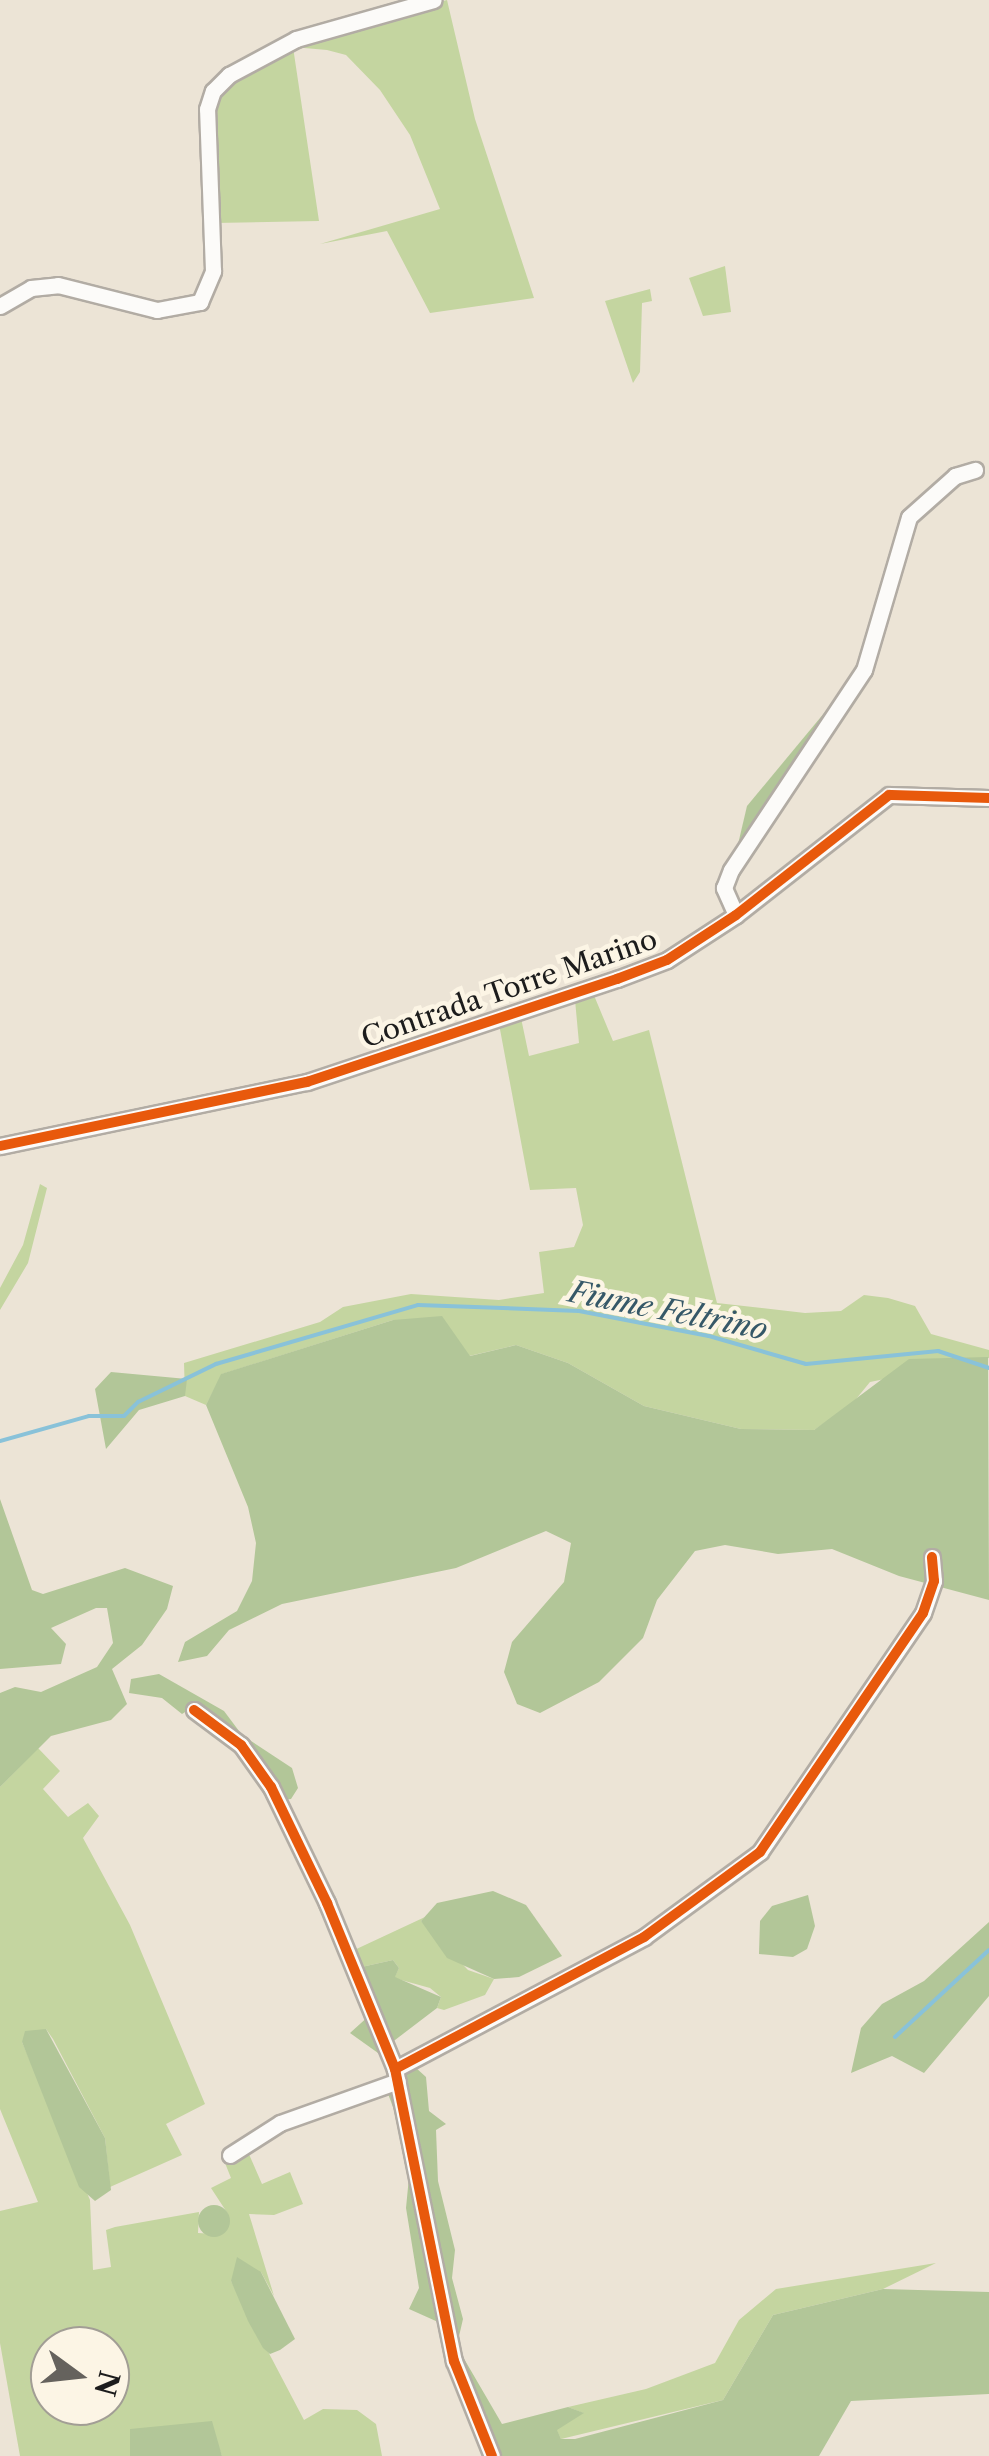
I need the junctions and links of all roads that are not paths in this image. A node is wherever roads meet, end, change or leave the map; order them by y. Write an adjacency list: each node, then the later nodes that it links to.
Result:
1 (434, 0): 2 (street)
2 (0, 306)
3 (975, 470): 5 (street)
4 (989, 798): 5 (street, Contrada Torre Marino)
5 (736, 915): 6 (street, Contrada Torre Marino)
6 (0, 1146)
7 (932, 1557): 9 (street)
8 (194, 1710): 9 (street)
9 (396, 2075): 10 (street); 11 (street)
10 (230, 2155)
11 (492, 2456)

